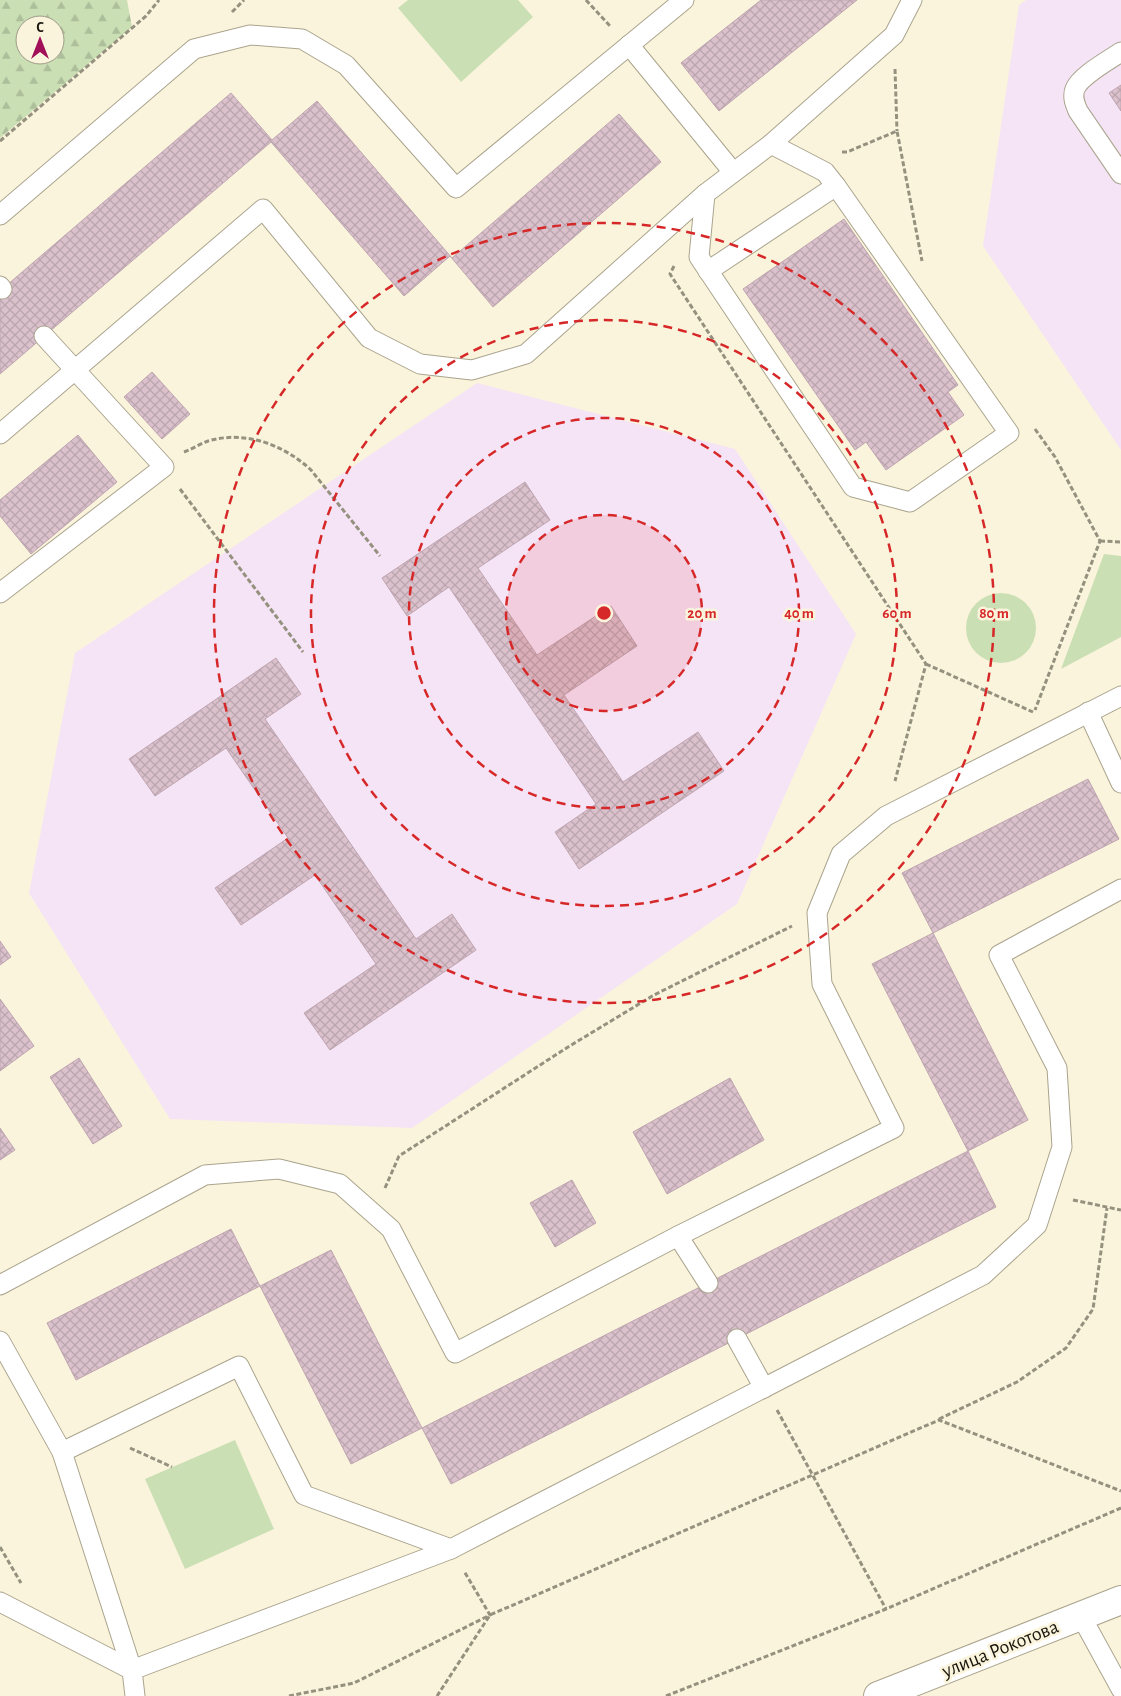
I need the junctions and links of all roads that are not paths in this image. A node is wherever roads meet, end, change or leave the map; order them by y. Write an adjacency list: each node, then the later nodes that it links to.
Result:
1 (684, 0): 3 (lane)
2 (912, 0): 5 (lane)
3 (629, 45): 6 (lane); 10 (lane)
4 (1121, 52): 7 (lane)
5 (772, 144): 6 (lane); 8 (lane)
6 (733, 172): 9 (lane)
7 (1121, 174)
8 (836, 186): 11 (lane); 11 (lane)
9 (705, 194): 11 (lane); 13 (lane)
10 (0, 215)
11 (708, 271)
12 (44, 336): 13 (lane)
13 (74, 370): 14 (lane); 15 (lane)
14 (0, 434)
15 (0, 593)
16 (1121, 696): 17 (lane)
17 (1088, 712): 18 (lane); 20 (lane)
18 (1121, 783)
19 (1121, 889): 25 (lane)
20 (678, 1236): 21 (lane); 22 (lane)
21 (708, 1283)
22 (0, 1285)
23 (737, 1339): 25 (lane)
24 (0, 1341): 26 (lane)
25 (764, 1388): 27 (lane)
26 (62, 1452): 27 (lane); 31 (lane)
27 (450, 1549): 31 (lane)
28 (1121, 1600): 30 (street, улица Рокотова)
29 (0, 1602): 31 (lane)
30 (1081, 1616): 32 (lane); 34 (street, улица Рокотова)
31 (132, 1670): 33 (lane)
32 (1121, 1689)
33 (135, 1696)
34 (878, 1696)

